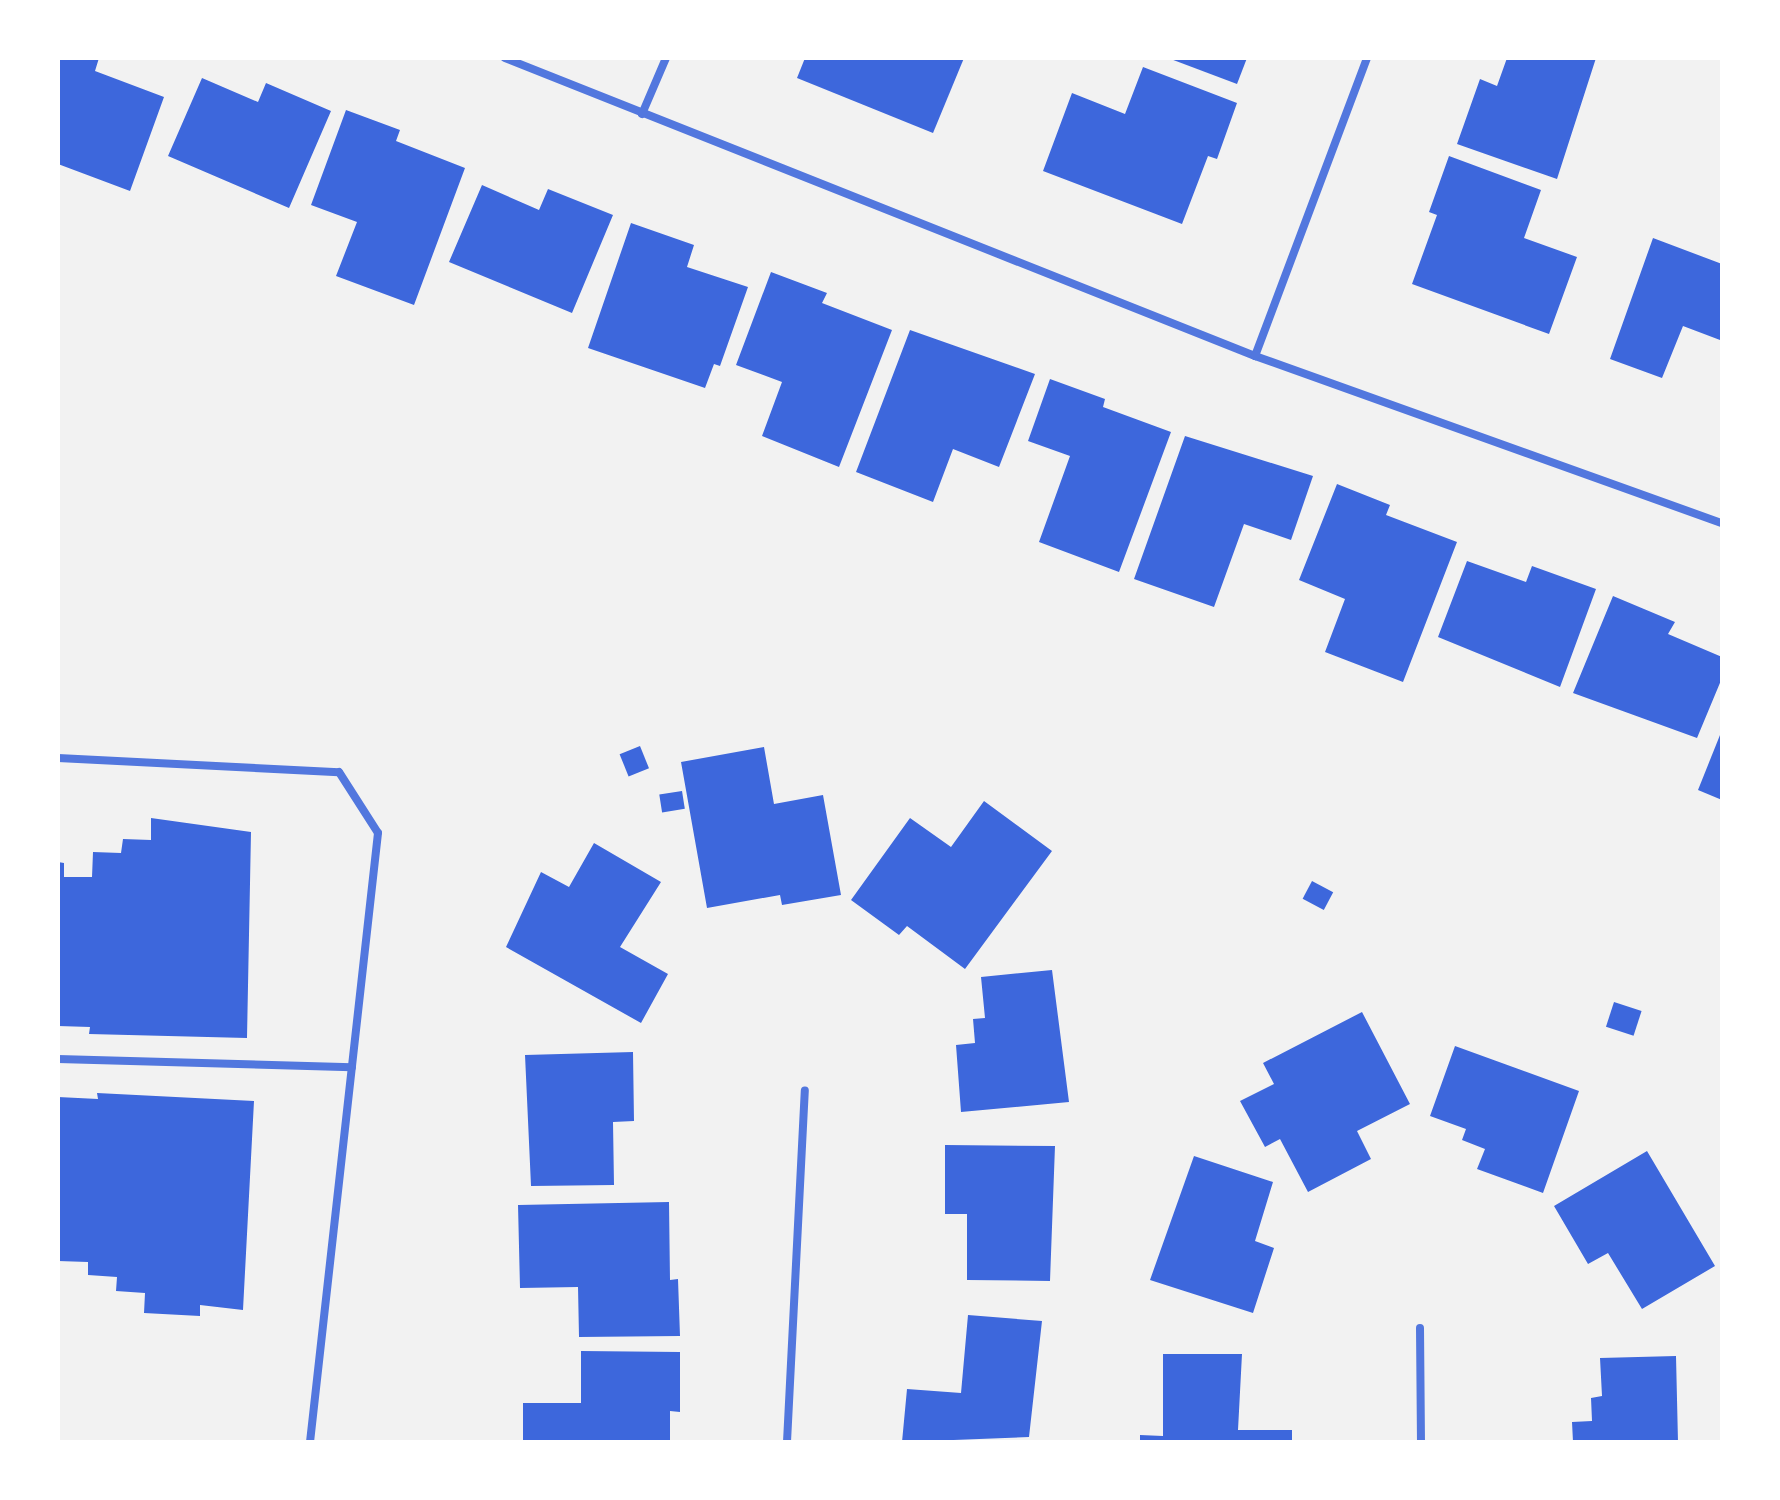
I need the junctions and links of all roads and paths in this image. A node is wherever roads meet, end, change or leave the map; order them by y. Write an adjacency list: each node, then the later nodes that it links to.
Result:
1 (505, 58): 4 (street)
2 (666, 58): 4 (street)
3 (1367, 58): 5 (street)
4 (642, 114): 5 (street)
5 (1255, 356): 6 (street)
6 (1722, 523)
7 (58, 758): 9 (street)
8 (58, 1059): 9 (street)
9 (352, 1067): 12 (street)
10 (805, 1090): 13 (street)
11 (1420, 1328): 14 (street)
12 (310, 1442)
13 (787, 1442)
14 (1421, 1442)

